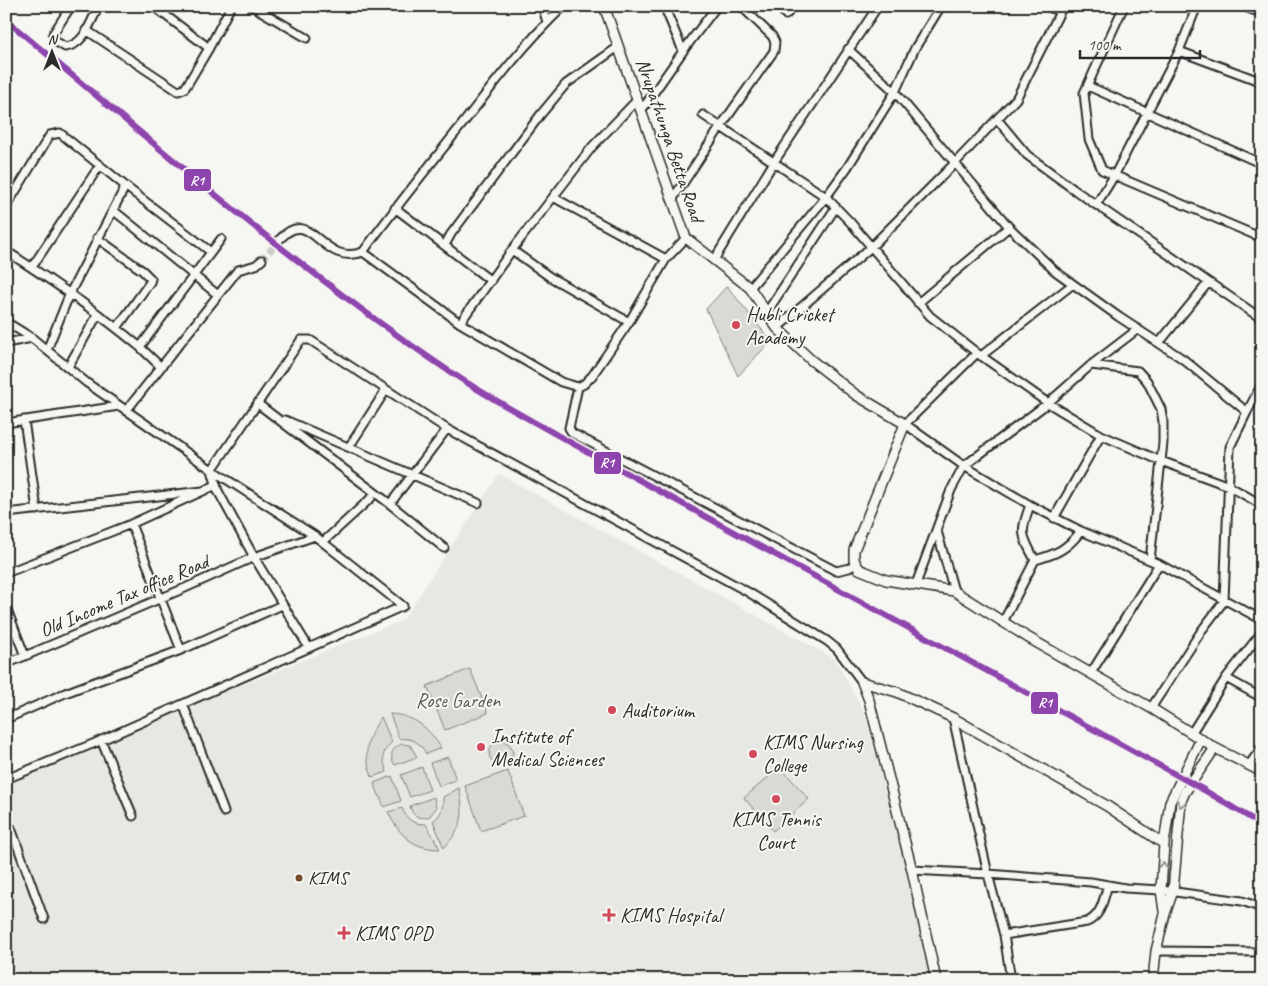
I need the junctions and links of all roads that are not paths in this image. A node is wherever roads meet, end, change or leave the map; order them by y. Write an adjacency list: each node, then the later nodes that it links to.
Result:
1 (71, 6): 23 (street)
2 (99, 6): 23 (street)
3 (153, 6): 26 (street)
4 (231, 6): 26 (street)
5 (252, 6): 24 (street)
6 (542, 6): 22 (street)
7 (564, 6): 22 (street)
8 (604, 6): 25 (street, Nrupathunga Betta Road)
9 (664, 6): 28 (street)
10 (718, 6): 28 (street)
11 (741, 6): 38 (street)
12 (778, 6): 13 (street)
13 (793, 6)
14 (878, 6): 27 (street)
15 (941, 6): 32 (street)
16 (1048, 6): 20 (street)
17 (1124, 6): 31 (street)
18 (1197, 6): 29 (street)
19 (1241, 6): 21 (street)
20 (1061, 9): 37 (street)
21 (1262, 13)
22 (547, 22): 51 (street)
23 (86, 30): 26 (street)
24 (307, 38)
25 (618, 46): 33 (street, Nrupathunga Betta Road); 59 (street)
26 (209, 48)
27 (848, 49): 32 (street); 39 (street)
28 (683, 51): 34 (street)
29 (1179, 51): 30 (street); 35 (street)
30 (1262, 82)
31 (1088, 86): 35 (street); 43 (street)
32 (895, 92): 40 (street); 46 (street)
33 (637, 100): 34 (street, Nrupathunga Betta Road); 45 (street)
34 (641, 111): 47 (street, Nrupathunga Betta Road)
35 (1147, 112): 41 (street); 43 (street)
36 (703, 115): 38 (street)
37 (997, 119): 40 (street); 48 (street)
38 (721, 126): 39 (street); 47 (street)
39 (774, 162): 46 (street); 67 (street)
40 (955, 163): 53 (street); 60 (street)
41 (1262, 164)
42 (100, 165): 44 (street); 49 (street); 68 (street)
43 (1114, 176): 48 (street); 56 (street)
44 (125, 187): 52 (street); 63 (street)
45 (553, 197): 61 (street); 65 (street)
46 (826, 197): 50 (street); 73 (street)
47 (672, 200): 55 (street, Nrupathunga Betta Road)
48 (1096, 205): 71 (street)
49 (6, 207)
50 (836, 207): 60 (street); 77 (street)
51 (395, 208): 59 (street); 64 (street)
52 (112, 210): 54 (street); 69 (street)
53 (1009, 227): 72 (street); 76 (street)
54 (98, 238): 74 (street); 83 (street)
55 (686, 238): 65 (street); 67 (street, Nrupathunga Betta Road)
56 (1262, 238)
57 (221, 239): 63 (street)
58 (280, 239): 64 (street)
59 (445, 245): 70 (street)
60 (871, 246): 76 (street); 84 (street)
61 (512, 250): 70 (street); 81 (street)
62 (6, 251): 68 (street)
63 (211, 252): 69 (street)
64 (363, 252): 82 (street)
65 (666, 259): 81 (street)
66 (262, 260): 75 (street)
67 (714, 260): 73 (street, Nrupathunga Betta Road)
68 (32, 267): 74 (street)
69 (194, 275): 75 (street); 89 (street)
70 (491, 282): 82 (street)
71 (1208, 282): 79 (street); 88 (street)
72 (1073, 284): 85 (street); 91 (street)
73 (750, 288): 77 (street, Nrupathunga Betta Road)
74 (70, 293): 78 (street); 90 (street)
75 (218, 295): 94 (street)
76 (918, 303): 91 (street)
77 (767, 312): 84 (street, Nrupathunga Betta Road)
78 (98, 314): 83 (street); 93 (street)
79 (1262, 319)
80 (6, 322): 86 (street)
81 (628, 322): 96 (street)
82 (460, 323): 96 (street)
83 (117, 328): 89 (street)
84 (777, 328): 105 (street, Nrupathunga Betta Road)
85 (1138, 329): 88 (street); 92 (street)
86 (32, 338): 87 (street); 90 (street)
87 (6, 343)
88 (1159, 343): 101 (street)
89 (140, 347): 94 (street)
90 (47, 350): 93 (street)
91 (979, 355): 98 (street); 105 (street)
92 (1091, 365): 98 (street); 109 (street)
93 (68, 367): 100 (street)
94 (161, 367): 100 (street)
95 (1262, 384): 101 (street)
96 (578, 387): 133 (street)
97 (386, 390): 99 (street); 106 (street); 108 (street)
98 (1048, 403): 107 (street); 110 (street)
99 (258, 404): 102 (street); 111 (street)
100 (123, 408): 103 (street); 111 (street)
101 (1247, 412): 114 (street)
102 (276, 416): 108 (street); 118 (street)
103 (24, 420): 104 (street); 121 (street)
104 (6, 423)
105 (905, 424): 110 (street); 133 (street)
106 (447, 429): 112 (street); 151 (street)
107 (1101, 435): 109 (street); 123 (street)
108 (349, 447): 112 (street)
109 (1161, 461): 114 (street); 132 (street)
110 (964, 466): 119 (street); 125 (street)
111 (212, 470): 113 (street); 127 (street)
112 (413, 474): 117 (street); 118 (street)
113 (216, 485): 115 (street); 130 (street)
114 (1229, 486): 120 (street); 139 (street)
115 (203, 491): 121 (street); 124 (street)
116 (371, 498): 128 (street)
117 (478, 503)
118 (390, 504): 129 (street)
119 (1030, 505): 123 (street); 131 (street)
120 (1262, 505)
121 (37, 510): 122 (street)
122 (6, 513)
123 (1054, 518): 126 (street)
124 (131, 524): 135 (street); 138 (street)
125 (937, 530): 136 (street); 137 (street)
126 (1081, 531): 131 (street); 132 (street)
127 (316, 536): 128 (street); 130 (street, Old Income Tax office Road)
128 (323, 542): 145 (street)
129 (444, 548)
130 (254, 557): 138 (street, Old Income Tax office Road); 140 (street)
131 (1035, 560): 143 (street)
132 (1150, 560): 134 (street)
133 (856, 564): 136 (street)
134 (1159, 564): 139 (street); 149 (street)
135 (6, 573)
136 (916, 584): 137 (street)
137 (954, 591): 143 (street)
138 (161, 598): 146 (street); 147 (street, Old Income Tax office Road)
139 (1224, 600): 142 (street); 154 (street)
140 (282, 604): 145 (street); 146 (street)
141 (6, 607): 147 (street)
142 (1262, 620)
143 (1003, 622): 149 (street)
144 (1262, 632): 150 (street)
145 (309, 648): 153 (street)
146 (181, 650): 156 (street)
147 (25, 656): 148 (street, Old Income Tax office Road)
148 (6, 664)
149 (1091, 673): 154 (street)
150 (1226, 678): 152 (street); 157 (street)
151 (862, 682): 155 (street); 169 (street)
152 (1262, 698)
153 (183, 704): 159 (street); 165 (street)
154 (1151, 708): 157 (street)
155 (953, 718): 168 (street); 170 (street)
156 (6, 719)
157 (1192, 732): 158 (street)
158 (1201, 739): 161 (street); 168 (street)
159 (101, 740): 164 (street); 166 (street)
160 (1262, 747): 162 (street)
161 (1215, 748): 162 (street); 173 (street, one-way to 173)
162 (1249, 765): 163 (street)
163 (1262, 772)
164 (6, 779)
165 (224, 812)
166 (133, 816)
167 (11, 828): 176 (street)
168 (1164, 844): 172 (street, one-way to 168)
169 (912, 870): 170 (street); 180 (street)
170 (988, 874): 171 (street); 177 (street)
171 (1108, 885): 172 (street); 177 (street)
172 (1161, 890): 173 (street); 175 (street)
173 (1173, 891): 174 (street); 175 (street)
174 (1262, 908)
175 (1164, 914): 178 (street)
176 (44, 919)
177 (1004, 935): 181 (street)
178 (1156, 951): 179 (street); 182 (street)
179 (1262, 952)
180 (936, 980)
181 (1012, 980)
182 (1152, 980)

